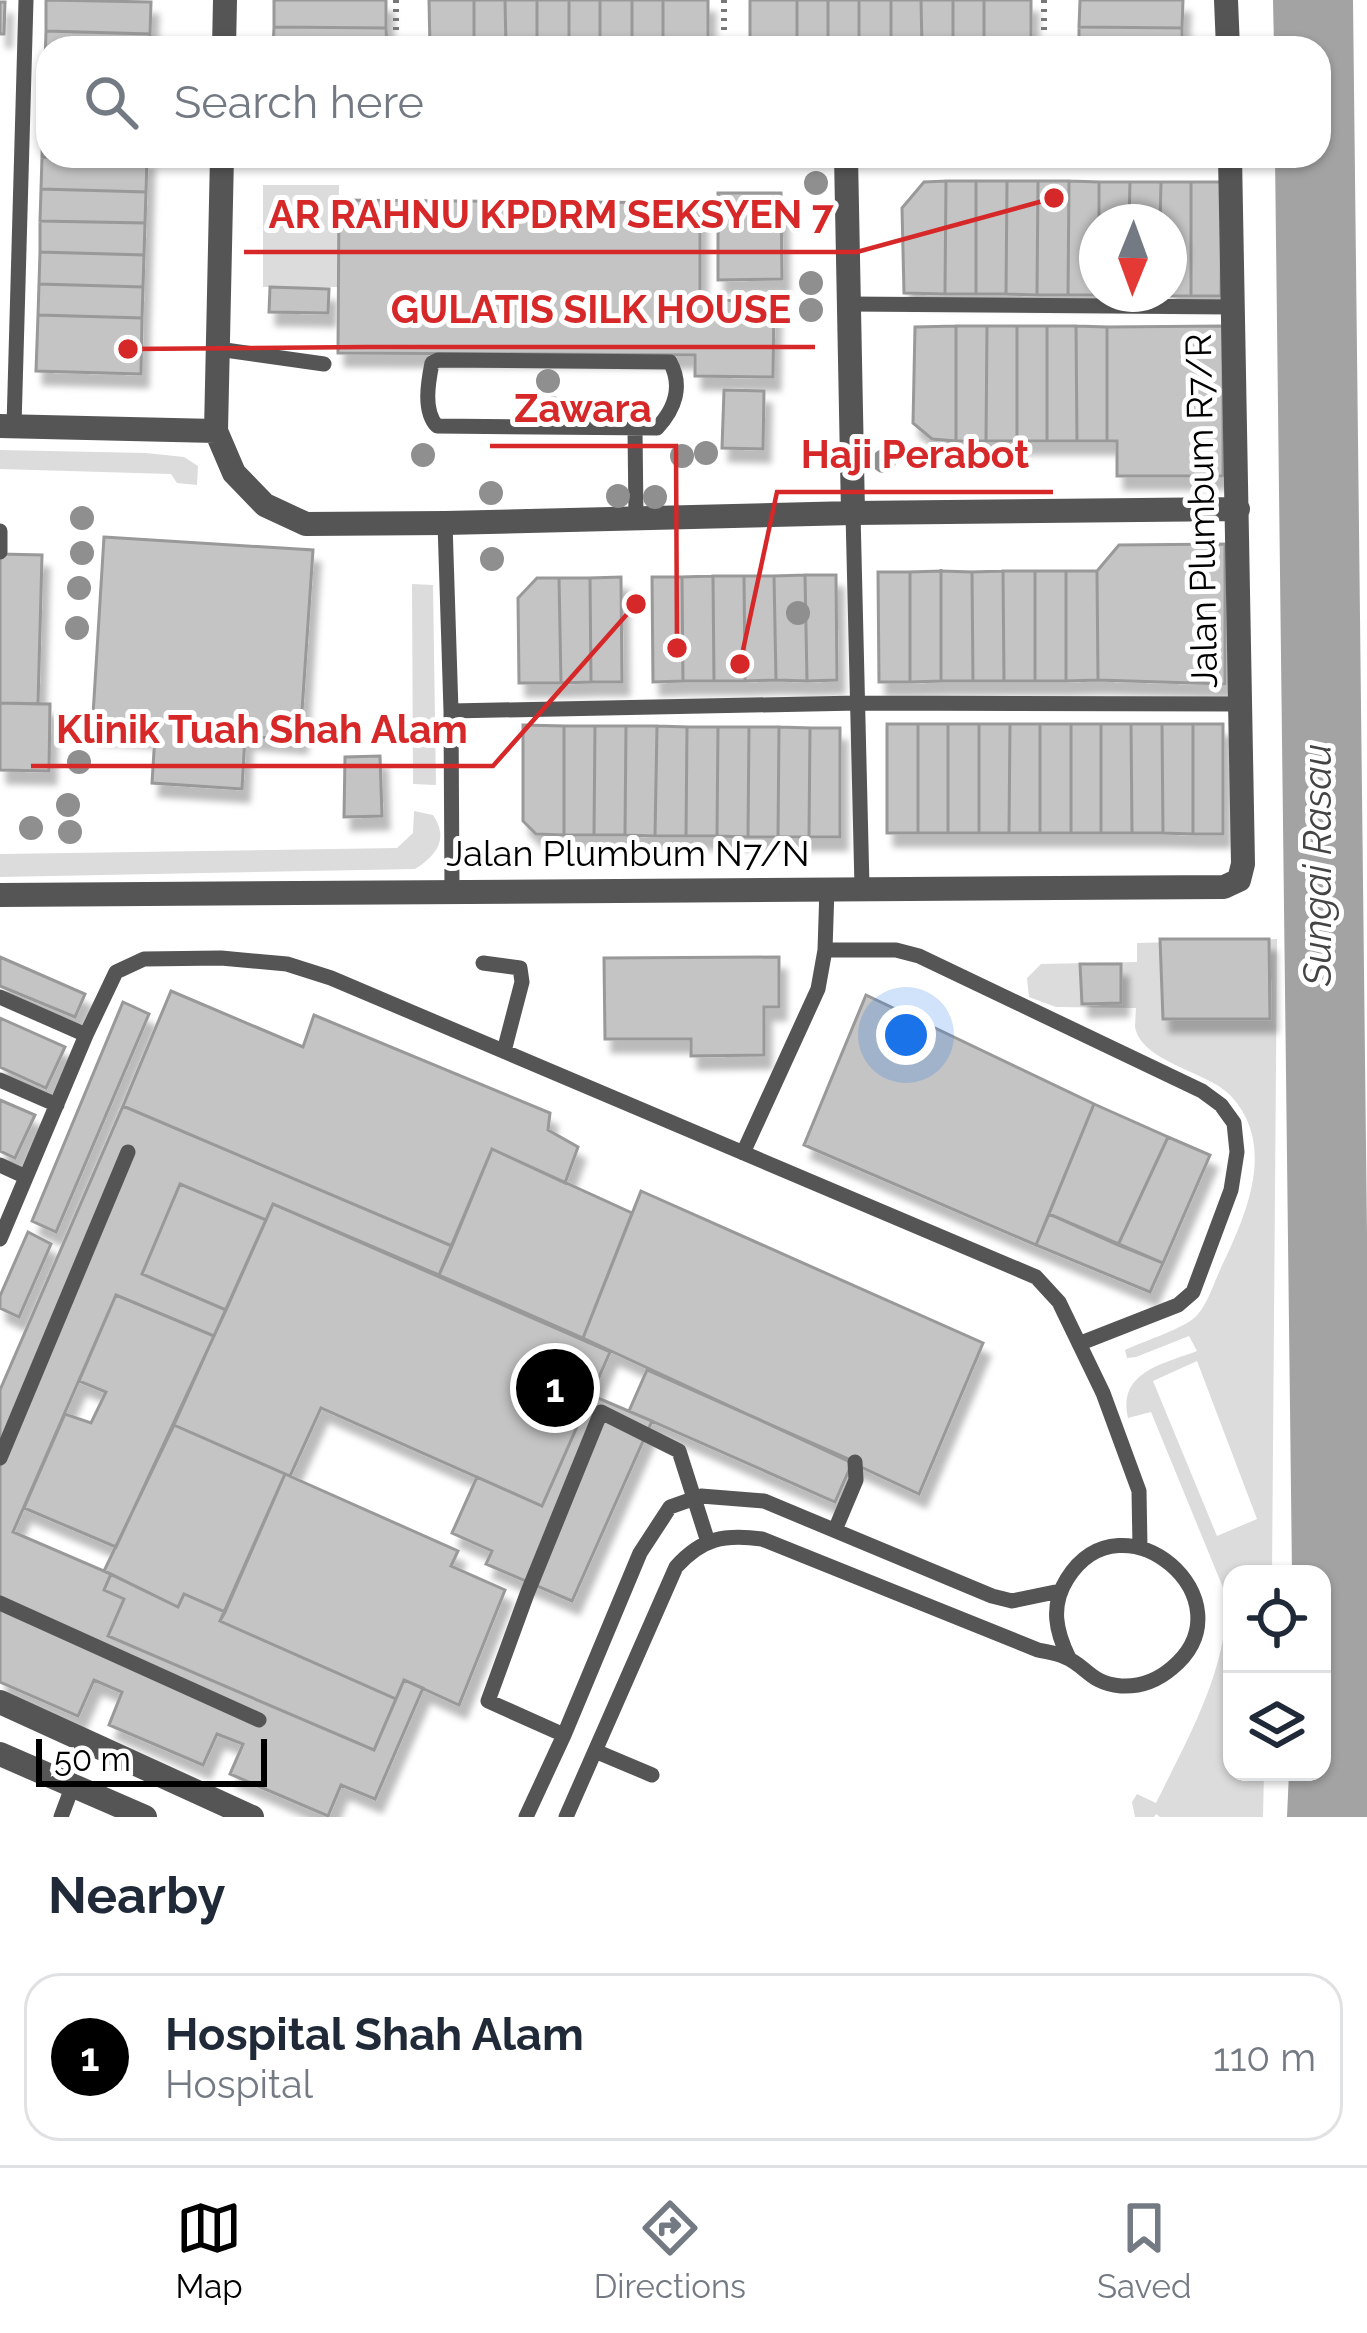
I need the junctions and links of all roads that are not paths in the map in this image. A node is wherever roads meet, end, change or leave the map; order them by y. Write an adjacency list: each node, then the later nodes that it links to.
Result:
1 (26, 0): 13 (lane)
2 (225, 0): 4 (street)
3 (1226, 0): 5 (street)
4 (224, 36)
5 (1228, 36)
6 (222, 168): 11 (street)
7 (846, 168): 9 (street)
8 (1230, 168): 10 (street, Jalan Plumbum R7/R)
9 (848, 304): 10 (lane); 17 (street)
10 (1235, 307): 16 (street, Jalan Plumbum R7/R)
11 (218, 349): 12 (lane); 15 (street)
12 (324, 364)
13 (7, 426): 15 (street)
14 (635, 429): 14 (lane); 18 (lane)
15 (216, 431): 19 (street)
16 (1238, 509): 17 (street); 23 (street, Jalan Plumbum R7/R)
17 (853, 513): 18 (street); 22 (lane)
18 (636, 518): 19 (street)
19 (445, 523): 24 (lane)
20 (0, 531): 21 (lane)
21 (0, 552)
22 (860, 703): 23 (lane); 24 (lane); 26 (lane)
23 (1240, 704): 25 (street, Jalan Plumbum R7/R)
24 (451, 711): 28 (lane)
25 (1243, 864): 26 (street, Jalan Plumbum N7/N)
26 (862, 887): 27 (street, Jalan Plumbum N7/N)
27 (827, 888): 28 (street, Jalan Plumbum N7/N); 30 (lane)
28 (452, 891): 29 (street, Jalan Plumbum N7/N)
29 (0, 895)
30 (825, 950): 38 (lane); 42 (lane)
31 (483, 963): 34 (lane)
32 (0, 997): 33 (lane)
33 (86, 1035): 34 (lane); 36 (lane)
34 (504, 1051): 38 (lane)
35 (0, 1080): 36 (lane)
36 (57, 1105): 40 (lane)
37 (128, 1152): 43 (lane)
38 (743, 1153): 42 (lane)
39 (0, 1165): 40 (lane)
40 (26, 1177): 41 (lane)
41 (0, 1239)
42 (1082, 1343): 48 (lane)
43 (0, 1458)
44 (855, 1462): 46 (lane)
45 (695, 1498): 46 (lane); 47 (lane); 54 (lane); 54 (lane)
46 (835, 1530): 49 (lane)
47 (707, 1542): 51 (lane); 55 (lane)
48 (1140, 1547): 49 (lane); 51 (lane)
49 (1060, 1591): 51 (lane)
50 (0, 1603): 53 (lane)
51 (1069, 1658)
52 (0, 1702): 61 (street)
53 (259, 1720)
54 (564, 1735): 62 (lane)
55 (595, 1751): 57 (lane); 63 (lane)
56 (0, 1754): 58 (street)
57 (652, 1775)
58 (73, 1786): 59 (lane); 60 (street)
59 (62, 1817)
60 (145, 1817)
61 (253, 1817)
62 (526, 1817)
63 (566, 1817)

